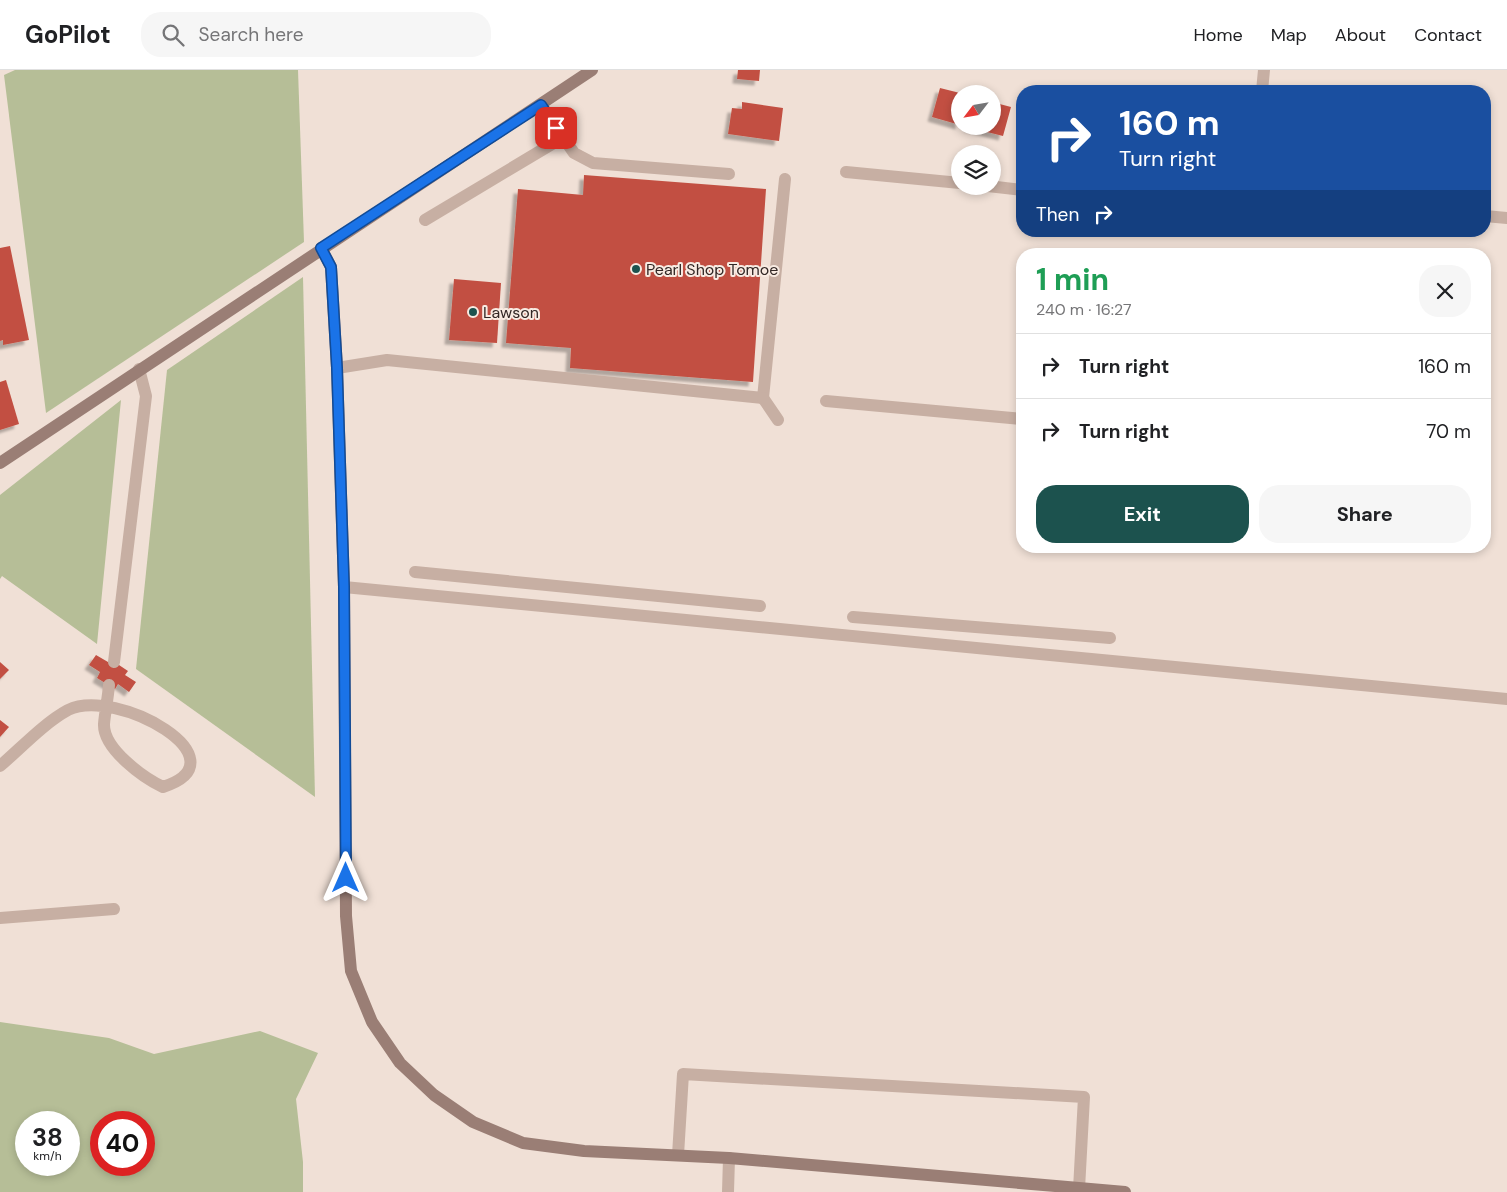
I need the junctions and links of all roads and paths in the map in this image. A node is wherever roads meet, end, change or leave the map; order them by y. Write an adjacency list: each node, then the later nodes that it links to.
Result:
1 (592, 70): 4 (street)
2 (1264, 70): 3 (street)
3 (1263, 85)
4 (541, 105): 5 (street); 15 (street)
5 (562, 138): 7 (street); 14 (street)
6 (846, 172): 9 (street)
7 (729, 174)
8 (786, 179): 18 (street)
9 (951, 182)
10 (1001, 188): 11 (street)
11 (1016, 189)
12 (1491, 217): 13 (street)
13 (1507, 218)
14 (426, 220)
15 (321, 248): 16 (street); 17 (street)
16 (337, 368): 18 (street); 24 (street)
17 (139, 369): 22 (street); 28 (street)
18 (763, 398): 21 (street)
19 (826, 401): 20 (street)
20 (1016, 418)
21 (778, 420)
22 (0, 463)
23 (415, 572): 25 (street)
24 (344, 587): 30 (street); 35 (street)
25 (760, 606)
26 (853, 617): 27 (street)
27 (1110, 638)
28 (114, 662)
29 (109, 685): 31 (street)
30 (1507, 698)
31 (107, 708): 31 (street); 32 (street)
32 (0, 766)
33 (114, 909): 34 (street)
34 (0, 918)
35 (678, 1155): 36 (street); 37 (street)
36 (729, 1158): 37 (street); 38 (street)
37 (1079, 1189): 39 (street)
38 (728, 1192)
39 (1123, 1192)

